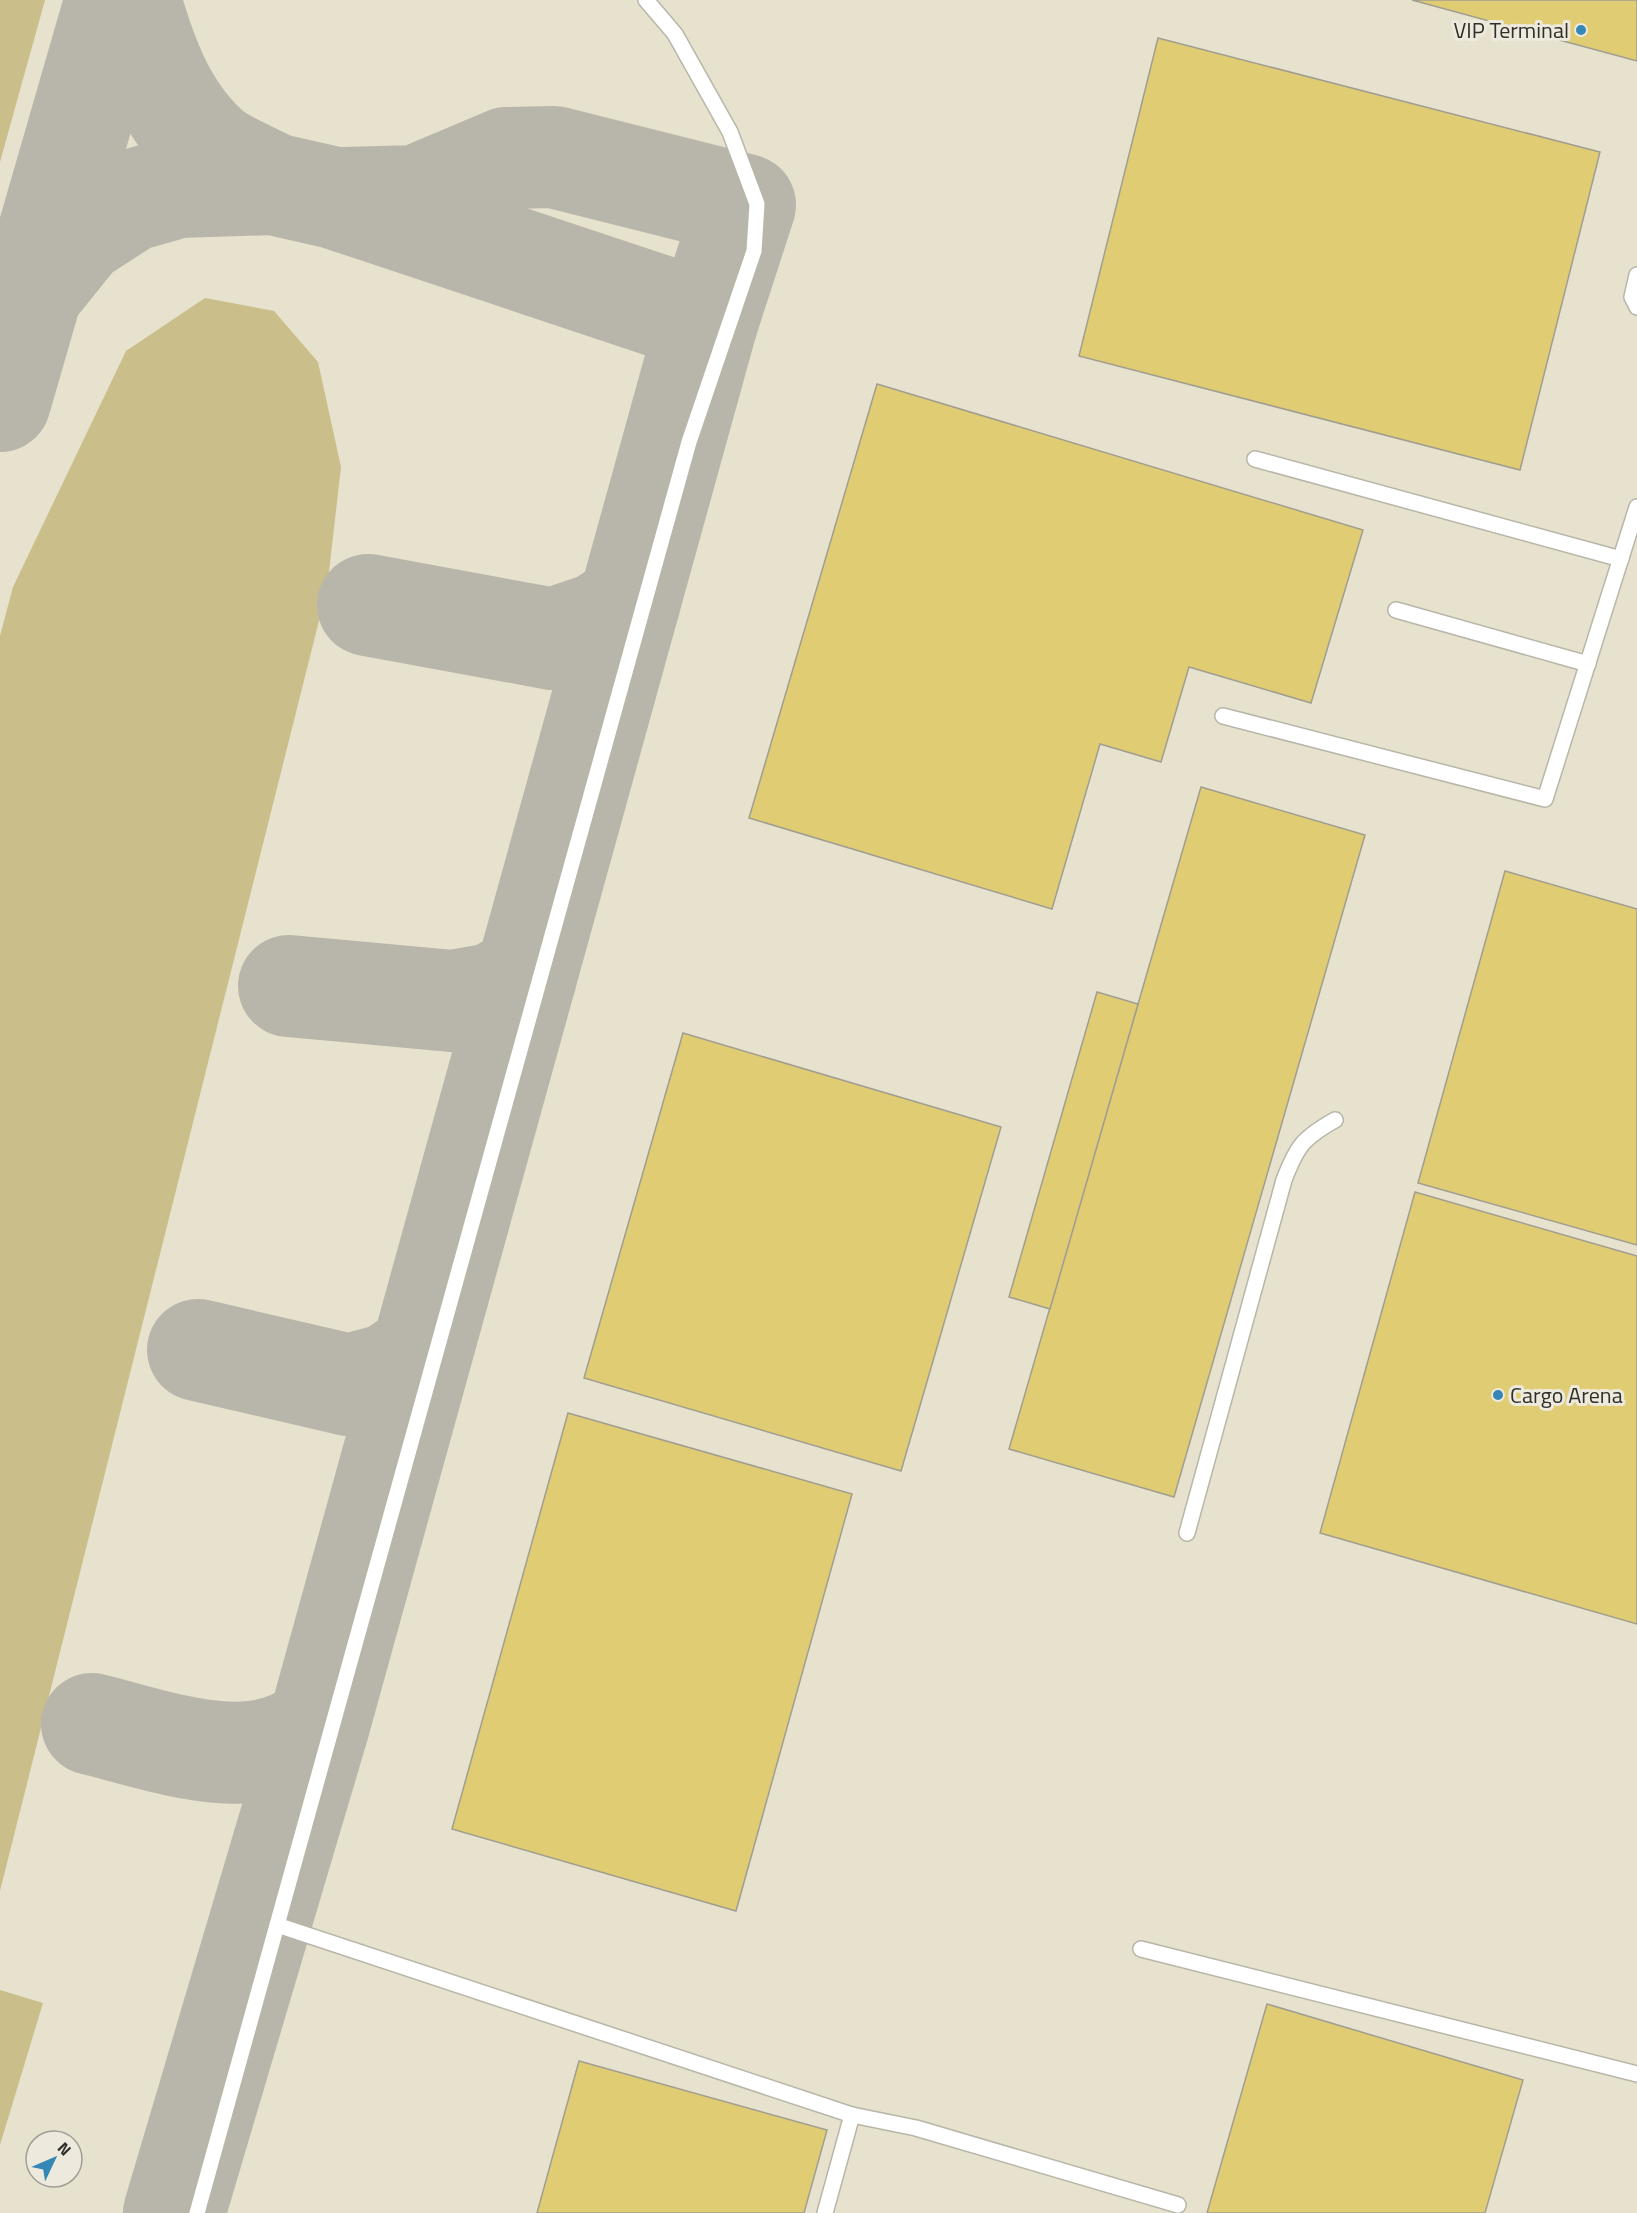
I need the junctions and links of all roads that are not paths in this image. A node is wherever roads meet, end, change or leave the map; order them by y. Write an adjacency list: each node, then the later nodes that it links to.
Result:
1 (646, 0): 12 (lane)
2 (1637, 275): 3 (lane)
3 (1637, 308)
4 (1256, 459): 6 (lane)
5 (1637, 507): 6 (lane)
6 (1621, 559): 8 (lane)
7 (1396, 610): 8 (lane)
8 (1587, 664): 9 (lane)
9 (1223, 716)
10 (1335, 1120): 11 (lane)
11 (1187, 1533)
12 (277, 1925): 15 (lane); 17 (lane)
13 (1141, 1949): 14 (lane)
14 (1637, 2074)
15 (852, 2115): 16 (lane); 18 (lane)
16 (1178, 2205)
17 (197, 2213)
18 (825, 2213)

